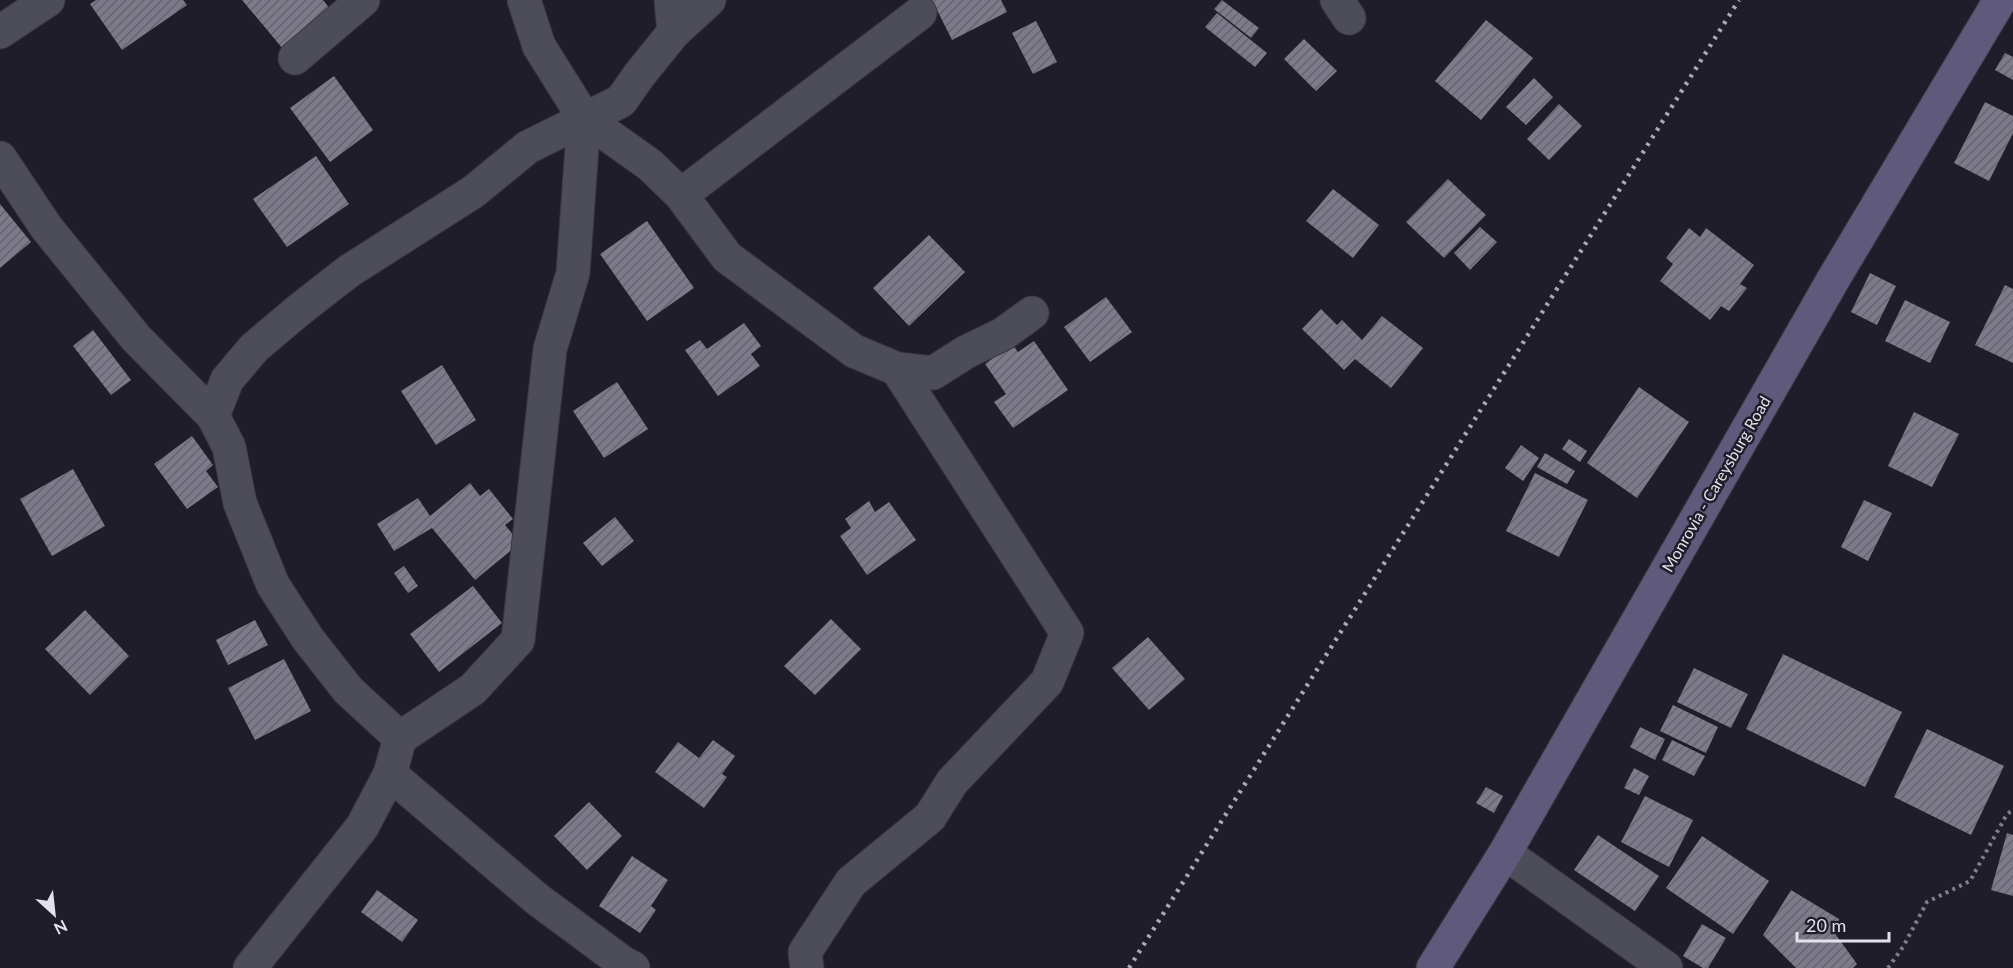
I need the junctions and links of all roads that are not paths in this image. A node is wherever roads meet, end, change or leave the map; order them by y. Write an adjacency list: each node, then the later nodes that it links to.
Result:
1 (48, 0): 8 (street)
2 (363, 0): 10 (street)
3 (524, 0): 11 (street)
4 (671, 0): 9 (street)
5 (709, 0): 9 (street)
6 (2000, 0): 19 (main road, Monrovia - Careysburg Road)
7 (920, 13): 13 (street)
8 (0, 32)
9 (674, 32): 11 (street)
10 (295, 58)
11 (584, 118): 13 (street); 16 (street); 17 (street)
12 (0, 158): 16 (street)
13 (681, 195): 15 (street)
14 (1032, 313): 15 (street)
15 (897, 369): 22 (street)
16 (213, 416): 17 (street)
17 (400, 738): 18 (street)
18 (390, 774): 20 (street); 21 (street)
19 (1504, 853): 23 (main road, Monrovia - Careysburg Road); 24 (street)
20 (250, 968)
21 (633, 968)
22 (807, 968)
23 (1433, 968)
24 (1666, 968)

